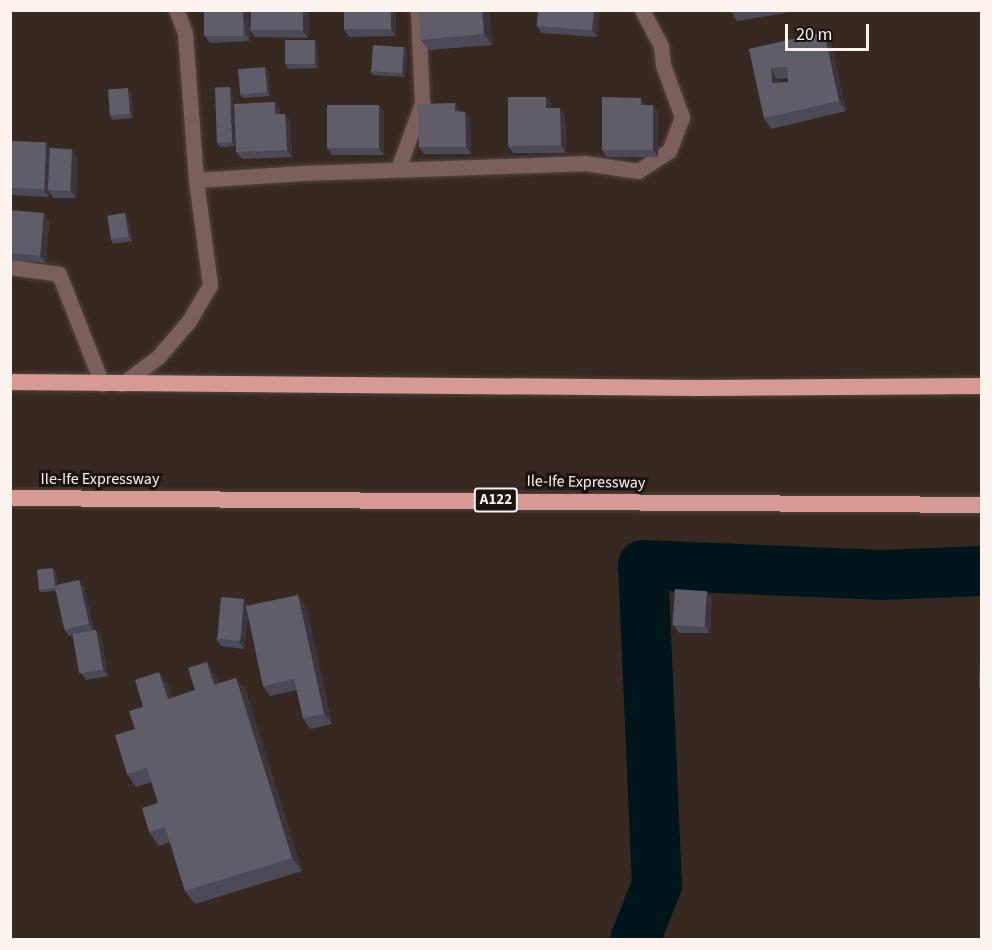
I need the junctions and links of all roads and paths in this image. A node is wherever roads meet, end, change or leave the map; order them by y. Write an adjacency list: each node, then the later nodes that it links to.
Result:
1 (176, 10): 5 (street)
2 (418, 10): 4 (street)
3 (642, 10): 4 (street)
4 (398, 169): 5 (street)
5 (196, 180): 9 (street)
6 (10, 267): 8 (street)
7 (10, 382): 8 (highway)
8 (102, 384): 9 (highway)
9 (122, 384): 10 (highway)
10 (981, 386)
11 (10, 498): 12 (highway, Ile-Ife Expressway / A122)
12 (981, 505)

